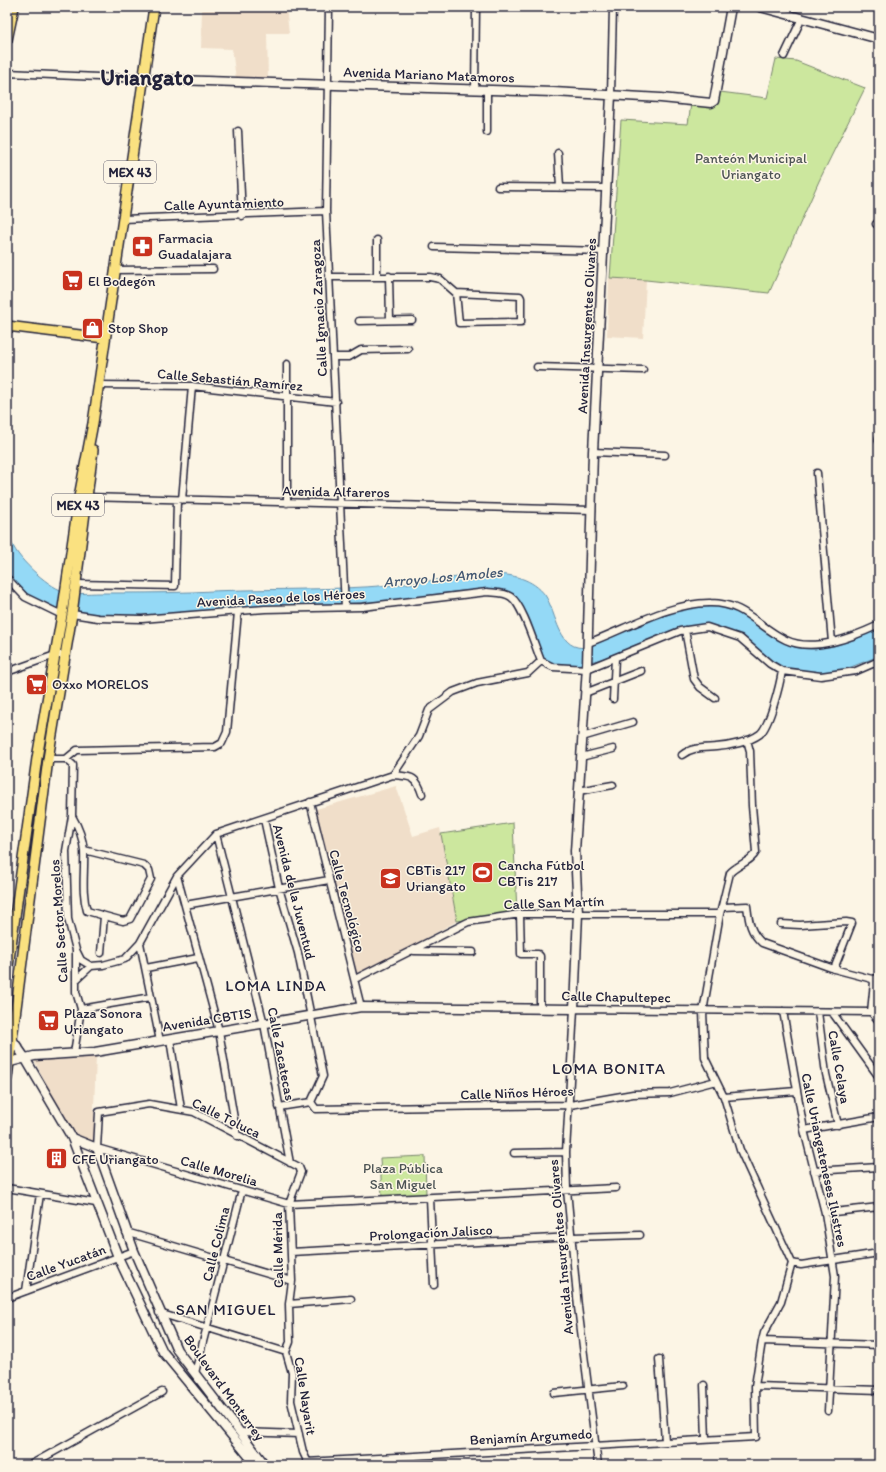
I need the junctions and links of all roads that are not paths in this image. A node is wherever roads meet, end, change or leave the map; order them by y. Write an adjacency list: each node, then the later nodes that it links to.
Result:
1 (14, 7): 10 (main road)
2 (154, 7): 13 (main road, MEX 43)
3 (329, 7): 14 (street, Calle Ignacio Zaragoza)
4 (476, 7): 15 (street)
5 (613, 7): 17 (street, Avenida Insurgentes Olivares)
6 (731, 7): 17 (street, Avenida Mariano Matamoros)
7 (760, 7): 8 (street)
8 (802, 18): 9 (street); 11 (street)
9 (879, 39)
10 (7, 40)
11 (784, 56)
12 (7, 73): 13 (street)
13 (144, 79): 14 (street, Avenida Mariano Matamoros); 26 (main road, MEX 43)
14 (327, 85): 15 (street, Avenida Mariano Matamoros); 24 (street, Calle Ignacio Zaragoza)
15 (475, 90): 16 (street, Avenida Mariano Matamoros)
16 (487, 90): 17 (street, Avenida Mariano Matamoros); 19 (street)
17 (611, 95): 23 (street, Avenida Insurgentes Olivares)
18 (238, 131): 25 (street)
19 (487, 132)
20 (558, 153): 22 (street)
21 (498, 187): 22 (street)
22 (560, 187): 23 (street)
23 (606, 188): 29 (street, Avenida Insurgentes Olivares)
24 (326, 211): 25 (street, Calle Ayuntamiento); 34 (street, Calle Ignacio Zaragoza)
25 (242, 216): 26 (street, Calle Ayuntamiento)
26 (122, 219): 31 (main road, MEX 43)
27 (377, 240): 32 (street)
28 (434, 248): 29 (street)
29 (604, 251): 45 (street, Avenida Insurgentes Olivares)
30 (213, 269): 31 (street)
31 (114, 270): 40 (main road, MEX 43)
32 (377, 276): 33 (street); 34 (street)
33 (389, 276): 35 (street); 36 (street)
34 (330, 278): 42 (street, Calle Ignacio Zaragoza)
35 (456, 293): 35 (street)
36 (390, 320): 37 (street); 38 (street)
37 (412, 320)
38 (359, 321)
39 (7, 326): 40 (main road)
40 (104, 338): 47 (main road, MEX 43)
41 (408, 349): 42 (street)
42 (334, 357): 50 (street, Calle Ignacio Zaragoza)
43 (287, 364): 49 (street)
44 (537, 367): 45 (street)
45 (597, 368): 46 (street); 51 (street, Avenida Insurgentes Olivares)
46 (643, 370)
47 (98, 385): 48 (street, Calle Sebastián Ramírez); 54 (main road, MEX 43)
48 (192, 386): 49 (street, Calle Sebastián Ramírez); 55 (street)
49 (288, 396): 50 (street, Calle Sebastián Ramírez); 56 (street)
50 (336, 402): 57 (street, Calle Ignacio Zaragoza)
51 (593, 452): 52 (street); 58 (street, Avenida Insurgentes Olivares)
52 (665, 455)
53 (816, 472): 67 (street)
54 (83, 497): 55 (street, Avenida Alfareros); 60 (main road, MEX 43)
55 (180, 500): 56 (street, Avenida Alfareros); 60 (street)
56 (287, 503): 57 (street, Avenida Alfareros)
57 (340, 503): 58 (street, Avenida Alfareros); 61 (street, Calle Ignacio Zaragoza)
58 (592, 510): 68 (street, Avenida Insurgentes Olivares)
59 (8, 582): 63 (street)
60 (72, 587): 63 (main road, MEX 43); 64 (main road, MEX 43)
61 (345, 606): 62 (street, Avenida Paseo de los Héroes); 72 (street, Avenida Paseo de los Héroes)
62 (238, 612): 64 (street, Avenida Paseo de los Héroes); 89 (street)
63 (62, 613): 69 (main road, MEX 43)
64 (72, 613): 70 (main road, MEX 43)
65 (879, 625): 67 (street)
66 (685, 630): 71 (street); 76 (street); 80 (street)
67 (832, 642): 68 (street)
68 (588, 645): 74 (street, Avenida Insurgentes Olivares)
69 (55, 655): 70 (street); 77 (street); 119 (main road, MEX 43)
70 (65, 655): 88 (main road, MEX 43)
71 (614, 658): 74 (street); 78 (street)
72 (541, 661): 74 (street); 90 (street)
73 (879, 661): 76 (street)
74 (587, 668): 79 (street, Avenida Insurgentes Olivares)
75 (641, 670): 78 (street)
76 (782, 671): 84 (street)
77 (7, 672)
78 (614, 681): 79 (street); 81 (street)
79 (585, 693): 83 (street, Avenida Insurgentes Olivares)
80 (715, 698)
81 (613, 699)
82 (633, 722): 83 (street)
83 (582, 737): 87 (street, Avenida Insurgentes Olivares)
84 (747, 740): 86 (street); 104 (street)
85 (613, 749): 87 (street)
86 (682, 755)
87 (580, 757): 92 (street, Avenida Insurgentes Olivares)
88 (48, 759): 89 (street); 140 (main road, MEX 43)
89 (66, 759): 95 (street, Calle Sector Morelos)
90 (393, 775): 93 (street); 94 (street)
91 (613, 785): 92 (street)
92 (578, 791): 106 (street, Avenida Insurgentes Olivares)
93 (422, 794)
94 (310, 802): 96 (street); 100 (street, Calle Tecnológico)
95 (72, 816): 98 (street); 111 (street, Calle Sector Morelos)
96 (264, 819): 97 (street); 101 (street, Avenida de la Juventud)
97 (216, 834): 99 (street); 102 (street, Calle Zacatecas)
98 (84, 850): 108 (street); 108 (street)
99 (177, 876): 103 (street); 110 (street)
100 (329, 880): 101 (street); 121 (street, Calle Tecnológico)
101 (279, 888): 102 (street); 134 (street, Avenida de la Juventud)
102 (231, 896): 103 (street); 136 (street, Calle Zacatecas)
103 (186, 905): 115 (street)
104 (723, 907): 107 (street); 118 (street)
105 (520, 914): 106 (street, Calle San Martín); 112 (street, Calle San Martín); 127 (street)
106 (578, 914): 107 (street, Calle San Martín); 128 (street, Avenida Insurgentes Olivares)
107 (720, 914): 130 (street)
108 (104, 916): 114 (street)
109 (781, 924): 118 (street)
110 (140, 943): 116 (street); 117 (street)
111 (76, 950): 116 (street); 123 (street, Calle Sector Morelos)
112 (412, 950): 113 (street); 121 (street, Calle San Martín)
113 (473, 952)
114 (101, 954)
115 (198, 958): 117 (street); 137 (street)
116 (91, 966): 123 (street)
117 (146, 968): 124 (street)
118 (834, 969): 122 (street)
119 (7, 974)
120 (879, 978): 122 (street)
121 (355, 979): 125 (street, Calle Tecnológico)
122 (872, 979): 133 (street)
123 (76, 980): 126 (street, Calle Sector Morelos)
124 (151, 997): 126 (street); 141 (street)
125 (361, 1007): 127 (street, Calle Chapultepec); 134 (street, Avenida CBTIS)
126 (81, 1009): 142 (street, Calle Sector Morelos)
127 (540, 1009): 128 (street, Calle Chapultepec)
128 (574, 1010): 130 (street, Calle Chapultepec); 151 (street, Avenida Insurgentes Olivares)
129 (782, 1011): 130 (street, Calle Chapultepec); 131 (street, Calle Chapultepec); 148 (street, Calle Uriangateneses Ilustres)
130 (703, 1012): 147 (street)
131 (818, 1012): 132 (street, Calle Chapultepec); 155 (street, Calle Celaya)
132 (832, 1012): 133 (street, Calle Chapultepec); 145 (street)
133 (871, 1012): 135 (street)
134 (311, 1016): 136 (street, Avenida CBTIS); 150 (street, Avenida de la Juventud)
135 (879, 1021)
136 (264, 1024): 137 (street, Avenida CBTIS); 152 (street, Calle Zacatecas)
137 (219, 1031): 139 (street, Avenida CBTIS); 157 (street)
138 (7, 1032): 140 (street, Boulevard Monterrey)
139 (170, 1039): 141 (street, Avenida CBTIS); 153 (street)
140 (10, 1040): 143 (street, Boulevard Monterrey); 144 (main road, MEX 43)
141 (160, 1041): 142 (street, Avenida CBTIS)
142 (74, 1053): 143 (street, Avenida CBTIS)
143 (25, 1058): 144 (street, Avenida CBTIS); 158 (street, Boulevard Monterrey)
144 (8, 1063): 146 (main road, MEX 43)
145 (879, 1077)
146 (7, 1078)
147 (716, 1081): 149 (street); 151 (street, Calle Niños Héroes)
148 (796, 1091): 149 (street); 156 (street, Calle Uriangateneses Ilustres)
149 (724, 1097): 188 (street)
150 (312, 1102): 151 (street, Calle Niños Héroes); 152 (street)
151 (570, 1105): 161 (street, Avenida Insurgentes Olivares)
152 (279, 1107): 164 (street, Calle Zacatecas)
153 (181, 1109): 157 (street, Calle Toluca); 160 (street, Calle Toluca)
154 (879, 1117): 155 (street)
155 (838, 1125): 156 (street)
156 (804, 1130): 166 (street, Calle Uriangateneses Ilustres)
157 (237, 1136): 164 (street, Calle Toluca)
158 (72, 1138): 159 (street); 163 (street, Boulevard Monterrey)
159 (86, 1144): 160 (street); 163 (street)
160 (97, 1148): 170 (street, Calle Morelia); 178 (street, Boulevard Monterrey)
161 (566, 1152): 162 (street); 171 (street, Avenida Insurgentes Olivares)
162 (514, 1153)
163 (78, 1154): 174 (street, Boulevard Monterrey)
164 (290, 1163): 167 (street, Calle Toluca)
165 (879, 1167): 166 (street)
166 (814, 1171): 177 (street, Calle Uriangateneses Ilustres)
167 (301, 1172): 175 (street, Calle Mérida)
168 (7, 1188): 172 (street)
169 (616, 1188): 171 (street, Calle Morelia)
170 (242, 1190): 175 (street, Calle Morelia); 187 (street, Calle Colima)
171 (567, 1190): 173 (street, Calle Morelia); 180 (street, Avenida Insurgentes Olivares)
172 (40, 1194): 174 (street); 191 (street)
173 (430, 1198): 175 (street, Calle Morelia); 181 (street)
174 (96, 1203): 185 (street, Boulevard Monterrey)
175 (289, 1204): 183 (street, Calle Mérida)
176 (879, 1207): 177 (street)
177 (825, 1212): 186 (street, Calle Uriangateneses Ilustres)
178 (126, 1232): 182 (street, Boulevard Monterrey); 187 (street)
179 (640, 1235): 180 (street, Prolongación Jalisco)
180 (572, 1237): 181 (street, Prolongación Jalisco); 206 (street, Avenida Insurgentes Olivares)
181 (432, 1244): 183 (street, Prolongación Jalisco); 190 (street)
182 (134, 1251): 185 (street, Calle Yucatán); 195 (street, Boulevard Monterrey)
183 (291, 1252): 189 (street, Calle Mérida)
184 (879, 1253): 186 (street)
185 (118, 1257): 191 (street, Calle Yucatán); 219 (street, Boulevard Monterrey)
186 (833, 1260): 188 (street); 198 (street, Calle Uriangateneses Ilustres)
187 (224, 1262): 189 (street); 196 (street, Calle Colima)
188 (792, 1262): 197 (street)
189 (292, 1281): 194 (street, Calle Mérida)
190 (434, 1285)
191 (26, 1291): 192 (street, Calle Yucatán)
192 (7, 1298)
193 (351, 1299): 194 (street)
194 (289, 1304): 200 (street, Calle Mérida)
195 (159, 1313): 196 (street); 202 (street, Boulevard Monterrey)
196 (207, 1328): 200 (street); 202 (street, Calle Colima)
197 (762, 1341): 198 (street); 205 (street)
198 (831, 1343): 199 (street); 207 (street, Calle Uriangateneses Ilustres)
199 (879, 1345)
200 (286, 1352): 213 (street, Calle Nayarit)
201 (659, 1359): 215 (street)
202 (194, 1373): 212 (street, Boulevard Monterrey)
203 (704, 1385): 214 (street)
204 (623, 1386): 206 (street)
205 (755, 1386): 207 (street); 214 (street, Benjamín Argumedo)
206 (589, 1389): 210 (street); 216 (street, Avenida Insurgentes Olivares)
207 (828, 1389): 208 (street); 211 (street, Calle Uriangateneses Ilustres)
208 (879, 1390)
209 (162, 1392): 218 (street)
210 (554, 1392)
211 (828, 1411)
212 (240, 1432): 213 (street); 220 (street, Boulevard Monterrey)
213 (299, 1434): 217 (street, Calle Nayarit)
214 (706, 1439): 215 (street, Benjamín Argumedo)
215 (665, 1441): 216 (street, Benjamín Argumedo)
216 (596, 1445): 217 (street, Benjamín Argumedo); 221 (street, Avenida Insurgentes Olivares)
217 (308, 1464)
218 (30, 1465)
219 (256, 1465)
220 (265, 1465)
221 (598, 1465)

